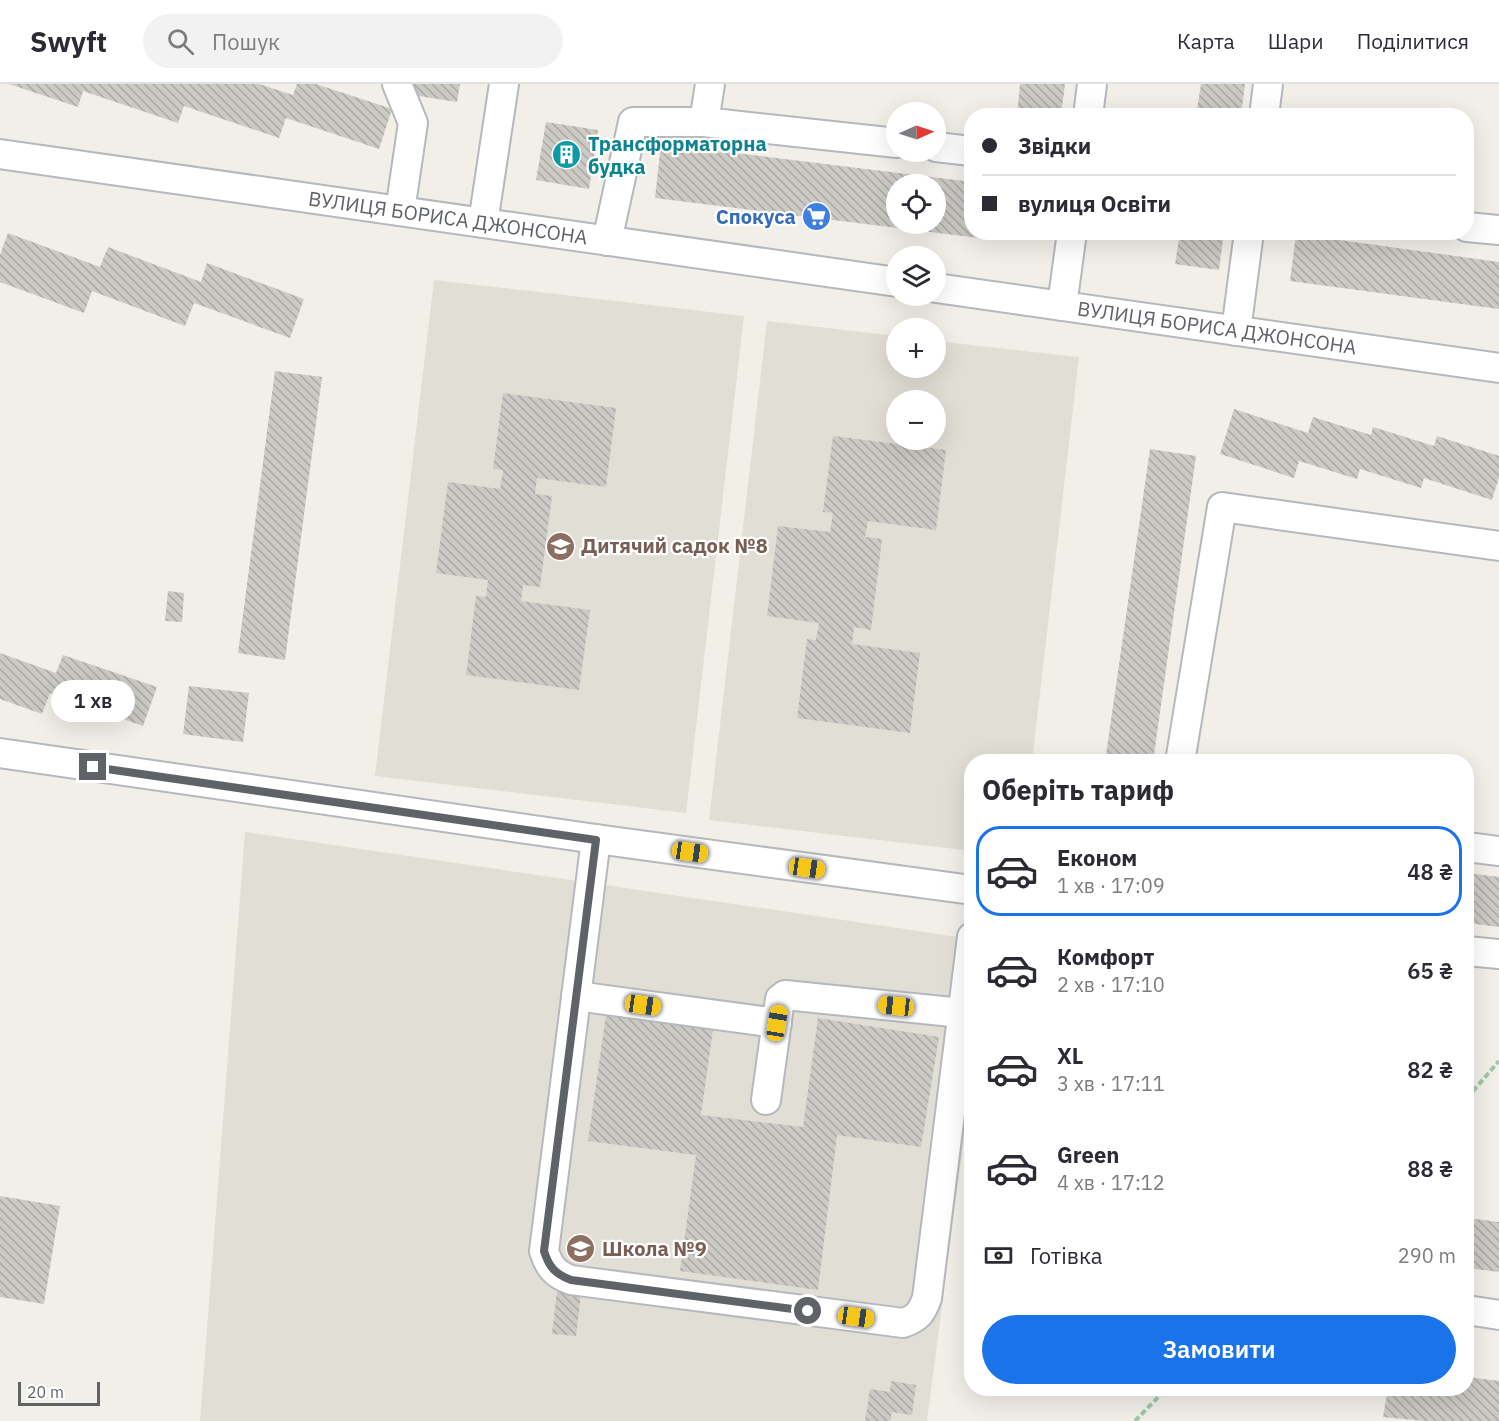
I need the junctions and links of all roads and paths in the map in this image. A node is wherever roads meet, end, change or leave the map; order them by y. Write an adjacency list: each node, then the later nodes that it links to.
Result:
1 (397, 84): 13 (street)
2 (504, 84): 14 (street)
3 (710, 84): 8 (street)
4 (1092, 84): 6 (street)
5 (1268, 84): 7 (street)
6 (1089, 108)
7 (1265, 108)
8 (704, 122): 9 (street); 19 (street)
9 (886, 142)
10 (946, 148): 11 (street)
11 (964, 150)
12 (0, 154): 13 (street, ВУЛИЦЯ БОРИСА ДЖОНСОНА)
13 (400, 211): 14 (street, ВУЛИЦЯ БОРИСА ДЖОНСОНА)
14 (483, 223): 19 (street, ВУЛИЦЯ БОРИСА ДЖОНСОНА)
15 (1474, 228): 16 (street)
16 (1499, 230)
17 (1071, 240): 22 (street)
18 (1248, 240): 23 (street)
19 (608, 241): 20 (street, ВУЛИЦЯ БОРИСА ДЖОНСОНА)
20 (886, 280)
21 (946, 289): 22 (street, ВУЛИЦЯ БОРИСА ДЖОНСОНА)
22 (1062, 306): 23 (street, ВУЛИЦЯ БОРИСА ДЖОНСОНА)
23 (1236, 331): 24 (street, ВУЛИЦЯ БОРИСА ДЖОНСОНА)
24 (1499, 368)
25 (1499, 546): 27 (street)
26 (0, 753): 28 (street)
27 (1181, 754)
28 (596, 840): 31 (street); 34 (street)
29 (1474, 848): 30 (street)
30 (1499, 851)
31 (964, 889)
32 (1474, 952): 33 (street)
33 (1499, 954)
34 (576, 996): 36 (street); 37 (street)
35 (964, 998): 36 (street)
36 (962, 1013): 37 (street)
37 (777, 1023): 40 (street)
38 (1499, 1061): 39 (path)
39 (1474, 1090)
40 (766, 1100)
41 (1474, 1311): 42 (street)
42 (1499, 1315)
43 (1159, 1396): 44 (path)
44 (1135, 1421)

